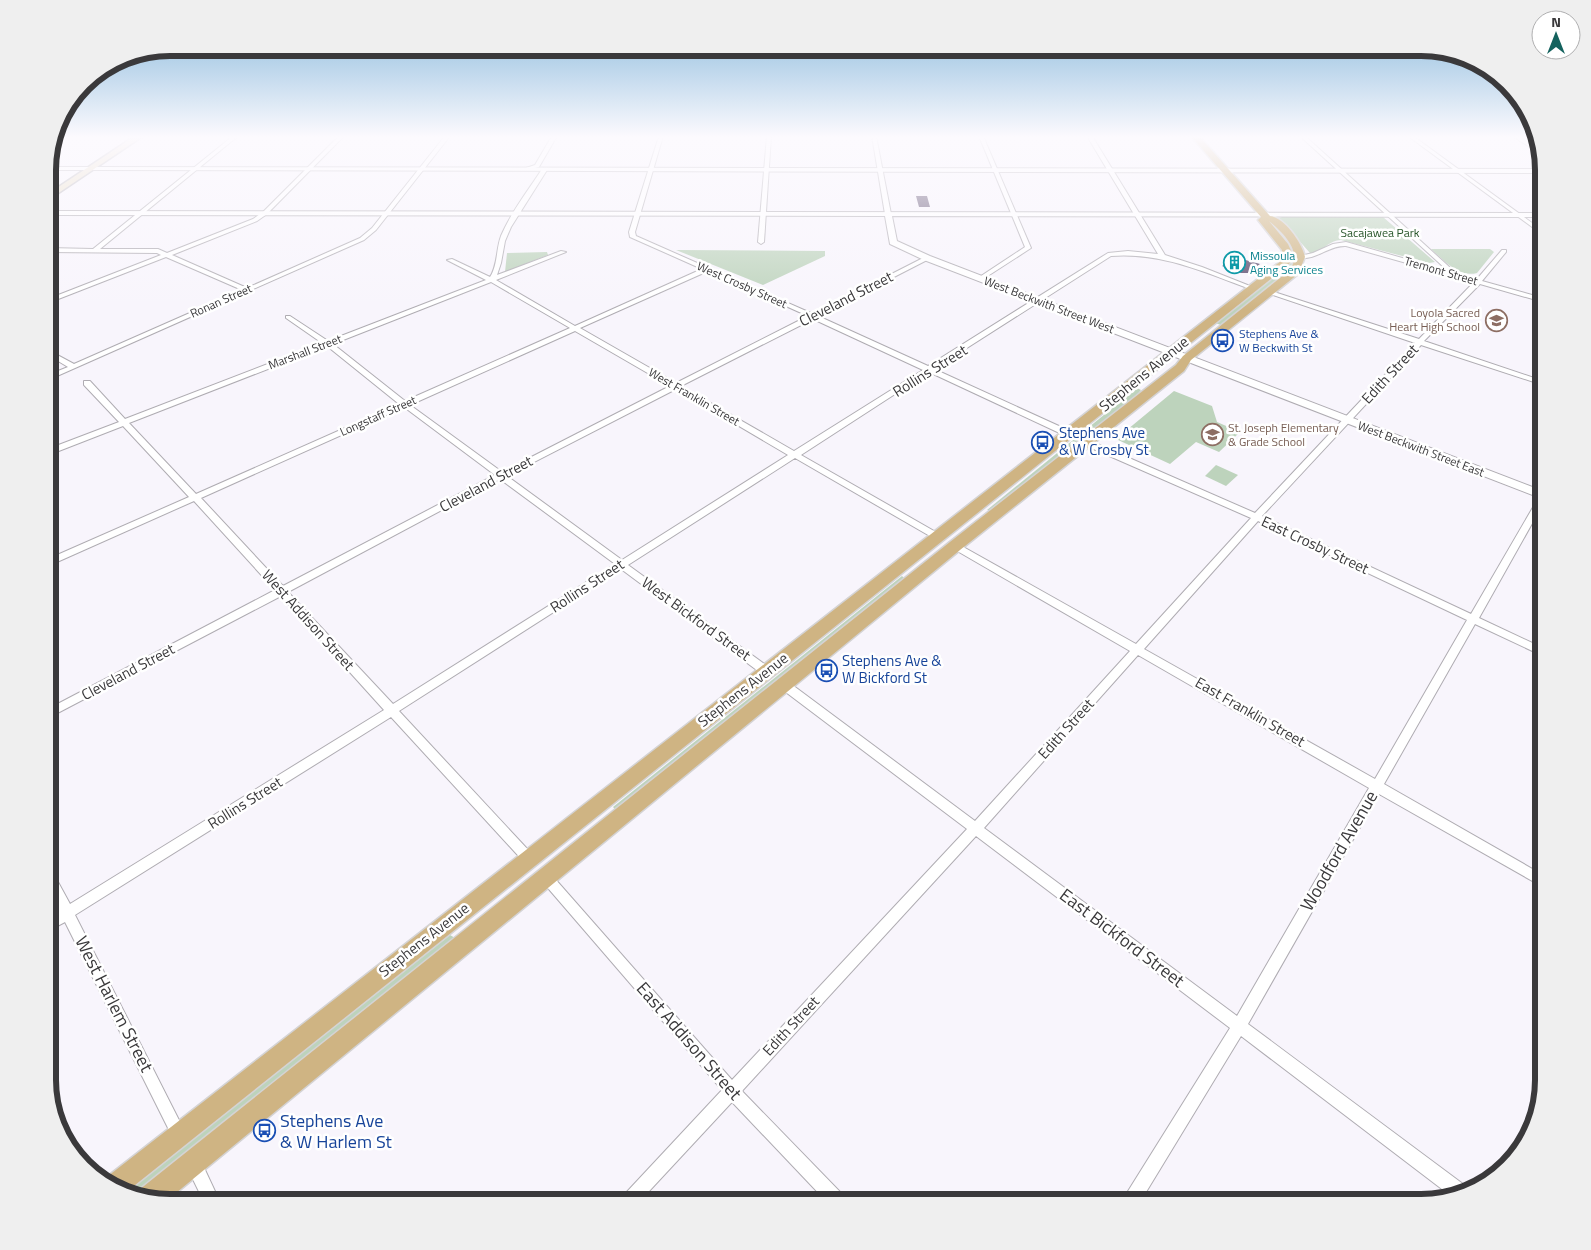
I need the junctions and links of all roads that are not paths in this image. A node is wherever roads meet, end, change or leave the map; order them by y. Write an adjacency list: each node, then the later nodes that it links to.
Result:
1 (163, 194): 14 (street)
2 (284, 194): 15 (street)
3 (402, 194): 16 (street, Ronan Street)
4 (527, 194): 17 (street)
5 (644, 194): 18 (street)
6 (765, 194): 19 (street)
7 (885, 194): 20 (street)
8 (1006, 194): 21 (street)
9 (1126, 194): 22 (street)
10 (1246, 194): 26 (main road)
11 (1368, 194): 23 (street)
12 (1489, 194): 24 (street)
13 (56, 213): 14 (street)
14 (140, 213): 15 (street); 30 (street)
15 (265, 213): 16 (street); 33 (street)
16 (387, 213): 17 (street); 43 (street, Ronan Street)
17 (514, 214): 18 (street); 41 (street)
18 (638, 214): 19 (street); 38 (street, West Crosby Street)
19 (764, 214): 20 (street); 28 (street)
20 (888, 214): 21 (street); 36 (street, West Beckwith Street West)
21 (1015, 214): 22 (street); 40 (street)
22 (1138, 214): 26 (street); 34 (street)
23 (1391, 215): 24 (street); 26 (street); 39 (street)
24 (1517, 215): 25 (street); 27 (street)
25 (1535, 215)
26 (1265, 216): 35 (main road); 44 (main road, Stephens Avenue)
27 (1535, 227)
28 (761, 242)
29 (56, 250): 30 (street)
30 (95, 250): 33 (street)
31 (563, 252): 41 (street, Marshall Street)
32 (1503, 252): 42 (street, Edith Street)
33 (166, 255): 43 (street); 45 (street)
34 (1162, 256): 44 (street); 47 (street, Rollins Street)
35 (1302, 257): 39 (street, Tremont Street); 44 (main road, Stephens Avenue)
36 (927, 258): 40 (street, West Beckwith Street West); 48 (street, Cleveland Street)
37 (450, 260): 41 (street, West Franklin Street)
38 (708, 269): 48 (street, West Crosby Street); 50 (street, Longstaff Street)
39 (1456, 274): 42 (street, Tremont Street)
40 (980, 279): 47 (street, West Beckwith Street West)
41 (491, 280): 50 (street, West Franklin Street); 52 (street, Marshall Street)
42 (1478, 282): 46 (street, Tremont Street); 51 (street, Edith Street)
43 (247, 290): 55 (street, Ronan Street)
44 (1260, 290): 51 (street); 53 (main road, Stephens Avenue)
45 (56, 298)
46 (1535, 298)
47 (1038, 301): 53 (street, West Beckwith Street West); 56 (street, Rollins Street)
48 (813, 316): 56 (street, West Crosby Street); 60 (street, Cleveland Street)
49 (288, 317): 52 (street, West Bickford Street)
50 (574, 328): 60 (street, West Franklin Street); 61 (street, Longstaff Street)
51 (1419, 342): 58 (street); 62 (street, Edith Street)
52 (327, 343): 61 (street, West Bickford Street); 63 (street, Marshall Street)
53 (1179, 355): 62 (street, West Beckwith Street East); 64 (main road, Stephens Avenue); 65 (main road, Stephens Avenue)
54 (56, 357): 55 (street)
55 (74, 367): 57 (street, Ronan Street)
56 (932, 370): 64 (street, West Crosby Street); 67 (street, Rollins Street)
57 (56, 375)
58 (1535, 380)
59 (87, 383): 63 (street, West Addison Street)
60 (676, 386): 67 (street, West Franklin Street); 68 (street, Cleveland Street)
61 (404, 404): 68 (street, West Bickford Street); 70 (street, Longstaff Street)
62 (1346, 420): 69 (street, West Beckwith Street East); 72 (street, Edith Street)
63 (123, 423): 66 (street, Marshall Street); 70 (street, West Addison Street)
64 (1069, 434): 73 (main road, Stephens Avenue)
65 (1085, 442): 72 (street, East Crosby Street); 74 (main road, Stephens Avenue)
66 (56, 449)
67 (793, 455): 73 (street, West Franklin Street); 76 (street, Rollins Street)
68 (502, 475): 76 (street, West Bickford Street); 77 (street, Cleveland Street)
69 (1535, 493)
70 (193, 498): 75 (street, Longstaff Street); 77 (street, West Addison Street)
71 (1535, 511): 78 (street, Woodford Avenue)
72 (1256, 518): 78 (street, East Crosby Street); 80 (street, Edith Street)
73 (938, 537): 74 (main road); 81 (main road, Stephens Avenue)
74 (955, 546): 80 (street, East Franklin Street); 82 (main road, Stephens Avenue)
75 (56, 559)
76 (621, 564): 81 (street, West Bickford Street); 84 (street, Rollins Street)
77 (282, 591): 83 (street, Cleveland Street); 84 (street, West Addison Street)
78 (1472, 619): 79 (street, East Crosby Street); 85 (street, Woodford Avenue)
79 (1535, 648)
80 (1139, 649): 85 (street, East Franklin Street); 86 (street, Edith Street)
81 (766, 672): 87 (main road, Stephens Avenue)
82 (784, 684): 86 (street, East Bickford Street); 88 (main road, Stephens Avenue)
83 (56, 710)
84 (391, 712): 87 (street, West Addison Street); 91 (street, Rollins Street)
85 (1377, 785): 89 (street, East Franklin Street); 93 (street, Woodford Avenue)
86 (976, 829): 93 (street, East Bickford Street); 94 (street, Edith Street)
87 (528, 858): 88 (main road); 95 (main road, Stephens Avenue)
88 (544, 876): 94 (street, East Addison Street); 96 (main road, Stephens Avenue)
89 (1535, 876)
90 (56, 890): 91 (street, West Harlem Street)
91 (68, 912): 92 (street, Rollins Street); 95 (street, West Harlem Street)
92 (56, 920)
93 (1239, 1026): 98 (street, East Bickford Street); 103 (street, Woodford Avenue)
94 (731, 1090): 101 (street, Edith Street); 102 (street, East Addison Street)
95 (178, 1133): 97 (main road, Stephens Avenue)
96 (193, 1162): 99 (main road, Stephens Avenue); 100 (street)
97 (119, 1181)
98 (1455, 1189)
99 (155, 1193)
100 (208, 1194)
101 (636, 1194)
102 (830, 1194)
103 (1136, 1194)

